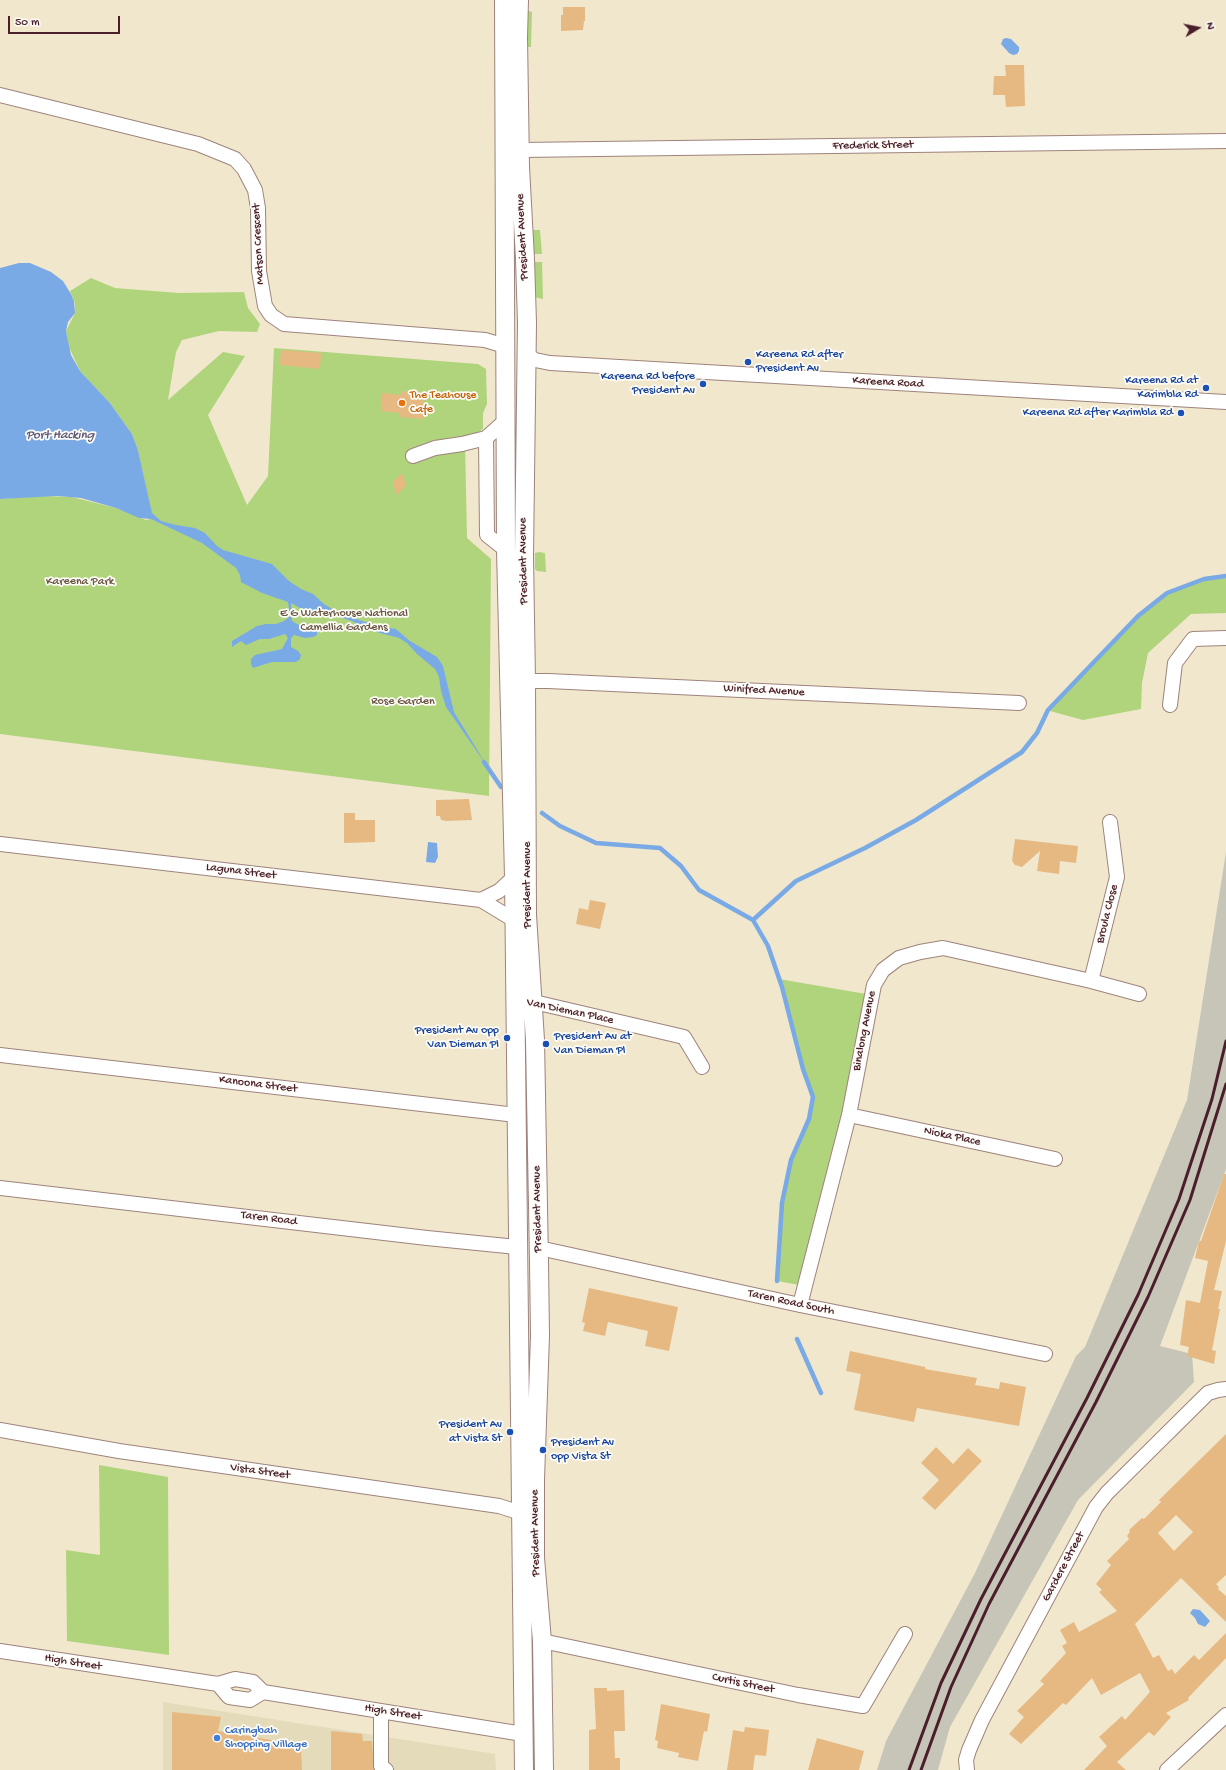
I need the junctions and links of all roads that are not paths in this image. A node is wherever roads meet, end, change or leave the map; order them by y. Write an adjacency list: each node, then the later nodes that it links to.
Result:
1 (504, 0): 6 (main road, President Avenue)
2 (519, 0): 5 (main road, President Avenue)
3 (0, 95): 6 (street, Matson Crescent)
4 (1226, 141): 5 (street, Frederick Street)
5 (520, 150): 7 (main road, President Avenue)
6 (505, 346): 7 (main road, Matson Crescent); 9 (main road, President Avenue)
7 (527, 355): 8 (street, Kareena Road); 14 (main road, President Avenue)
8 (1226, 402)
9 (504, 422): 10 (street); 12 (main road, President Avenue)
10 (486, 438): 11 (street); 12 (street)
11 (414, 456)
12 (506, 550): 15 (main road, President Avenue)
13 (1226, 638): 17 (street)
14 (526, 681): 15 (main road, Winifred Avenue); 16 (street, Winifred Avenue); 26 (main road, President Avenue)
15 (508, 682): 20 (main road, President Avenue)
16 (1019, 703)
17 (1170, 705)
18 (1110, 822): 23 (street, Broula Close)
19 (0, 844): 21 (street, Laguna Street)
20 (514, 876): 21 (street); 22 (main road, President Avenue)
21 (481, 900): 22 (street, Laguna Street)
22 (514, 920): 25 (main road, President Avenue)
23 (1091, 981): 24 (street, Binalong Avenue); 30 (street, Binalong Avenue)
24 (1139, 994)
25 (515, 1001): 26 (main road, Van Dieman Place); 29 (main road, President Avenue)
26 (534, 1002): 28 (street, Van Dieman Place); 34 (main road, President Avenue)
27 (0, 1055): 29 (street, Kanoona Street)
28 (702, 1067)
29 (516, 1115): 33 (main road, President Avenue)
30 (849, 1115): 31 (street, Nioka Place); 35 (street, Binalong Avenue)
31 (1055, 1159)
32 (0, 1188): 33 (street, Taren Road)
33 (517, 1246): 34 (main road, Taren Road); 39 (main road, President Avenue)
34 (539, 1248): 35 (street, Taren Road South); 42 (main road, President Avenue)
35 (800, 1305): 36 (street, Taren Road South)
36 (1044, 1354)
37 (1226, 1389): 53 (street, Gardere Street)
38 (0, 1430): 39 (street, Vista Street)
39 (521, 1512): 41 (main road, President Avenue)
40 (905, 1634): 42 (street, Curtis Street)
41 (522, 1637): 42 (main road); 48 (main road, President Avenue)
42 (542, 1641): 49 (main road, President Avenue)
43 (0, 1652): 44 (street, High Street)
44 (218, 1684): 45 (street, High Street); 45 (street)
45 (263, 1692): 46 (street, High Street)
46 (381, 1712): 48 (street, High Street); 50 (street)
47 (1226, 1715): 54 (street)
48 (524, 1734): 49 (main road); 51 (main road, President Avenue)
49 (544, 1737): 52 (main road, President Avenue)
50 (386, 1770)
51 (524, 1770)
52 (544, 1770)
53 (967, 1770)
54 (1167, 1770)

